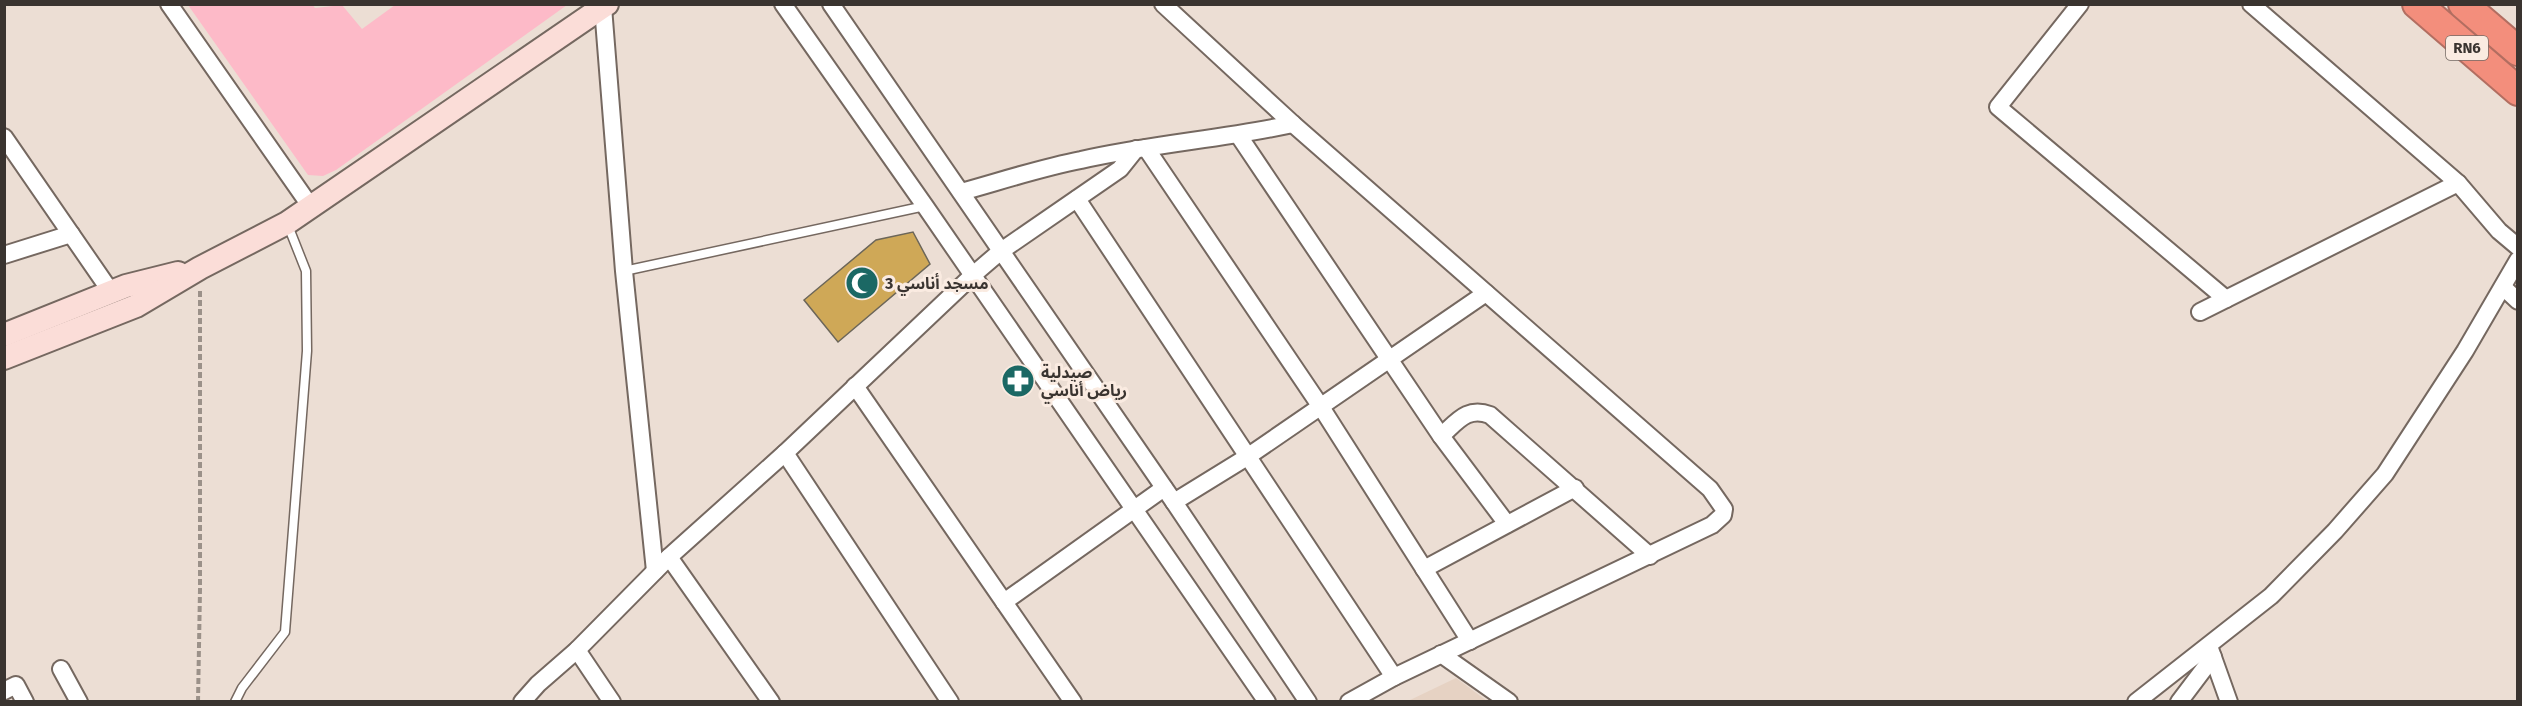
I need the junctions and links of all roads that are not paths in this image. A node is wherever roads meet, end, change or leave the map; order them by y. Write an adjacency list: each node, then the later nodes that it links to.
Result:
1 (170, 4): 20 (street)
2 (783, 4): 19 (street)
3 (831, 4): 17 (street)
4 (1163, 4): 12 (street)
5 (2080, 4): 33 (street)
6 (2251, 4): 16 (street)
7 (2417, 4): 11 (highway, RN6)
8 (2463, 4): 10 (highway, RN6)
9 (605, 6): 20 (street); 28 (street)
10 (2517, 51)
11 (2517, 91)
12 (1293, 124): 13 (street); 32 (street)
13 (1239, 136): 15 (street); 38 (street)
14 (4, 137): 22 (street)
15 (1141, 148): 17 (street); 18 (street); 40 (street)
16 (2458, 183): 23 (street); 33 (street)
17 (961, 192): 24 (street)
18 (1077, 199): 24 (street); 43 (street)
19 (925, 206): 28 (lane); 29 (street)
20 (310, 207): 21 (street)
21 (287, 223): 27 (street); 62 (lane)
22 (71, 234): 25 (street); 31 (street)
23 (2517, 247)
24 (1001, 251): 29 (street); 45 (street)
25 (4, 255)
26 (2517, 260): 30 (street)
27 (200, 268): 31 (street); 37 (street)
28 (624, 271): 51 (street)
29 (974, 275): 39 (street); 46 (street)
30 (2503, 287): 34 (street); 55 (street)
31 (111, 292): 36 (street)
32 (1486, 292): 38 (street); 48 (street)
33 (2226, 299): 35 (street)
34 (2517, 301)
35 (2200, 312)
36 (4, 335)
37 (4, 358)
38 (1388, 360): 40 (street); 41 (street)
39 (855, 386): 42 (street); 52 (street)
40 (1321, 407): 43 (street); 50 (street)
41 (1441, 436): 44 (street); 47 (street)
42 (785, 453): 49 (street); 66 (street)
43 (1247, 457): 45 (street); 58 (street)
44 (1575, 488): 47 (street); 48 (street)
45 (1169, 495): 46 (street); 69 (street)
46 (1135, 509): 52 (street); 68 (street)
47 (1508, 524): 50 (street)
48 (1650, 556): 53 (street)
49 (669, 557): 51 (street); 65 (street)
50 (1424, 569): 53 (street)
51 (655, 571): 54 (street)
52 (1004, 602): 67 (street)
53 (1470, 641): 56 (street)
54 (577, 650): 63 (street); 64 (street)
55 (2211, 652): 72 (street); 73 (street); 74 (street)
56 (1441, 654): 58 (street); 71 (street)
57 (62, 669): 61 (street)
58 (1394, 677): 70 (street)
59 (4, 691): 60 (street)
60 (25, 702)
61 (79, 702)
62 (235, 702)
63 (522, 702)
64 (612, 702)
65 (771, 702)
66 (950, 702)
67 (1073, 702)
68 (1267, 702)
69 (1308, 702)
70 (1349, 702)
71 (1509, 702)
72 (2136, 702)
73 (2179, 702)
74 (2229, 702)

